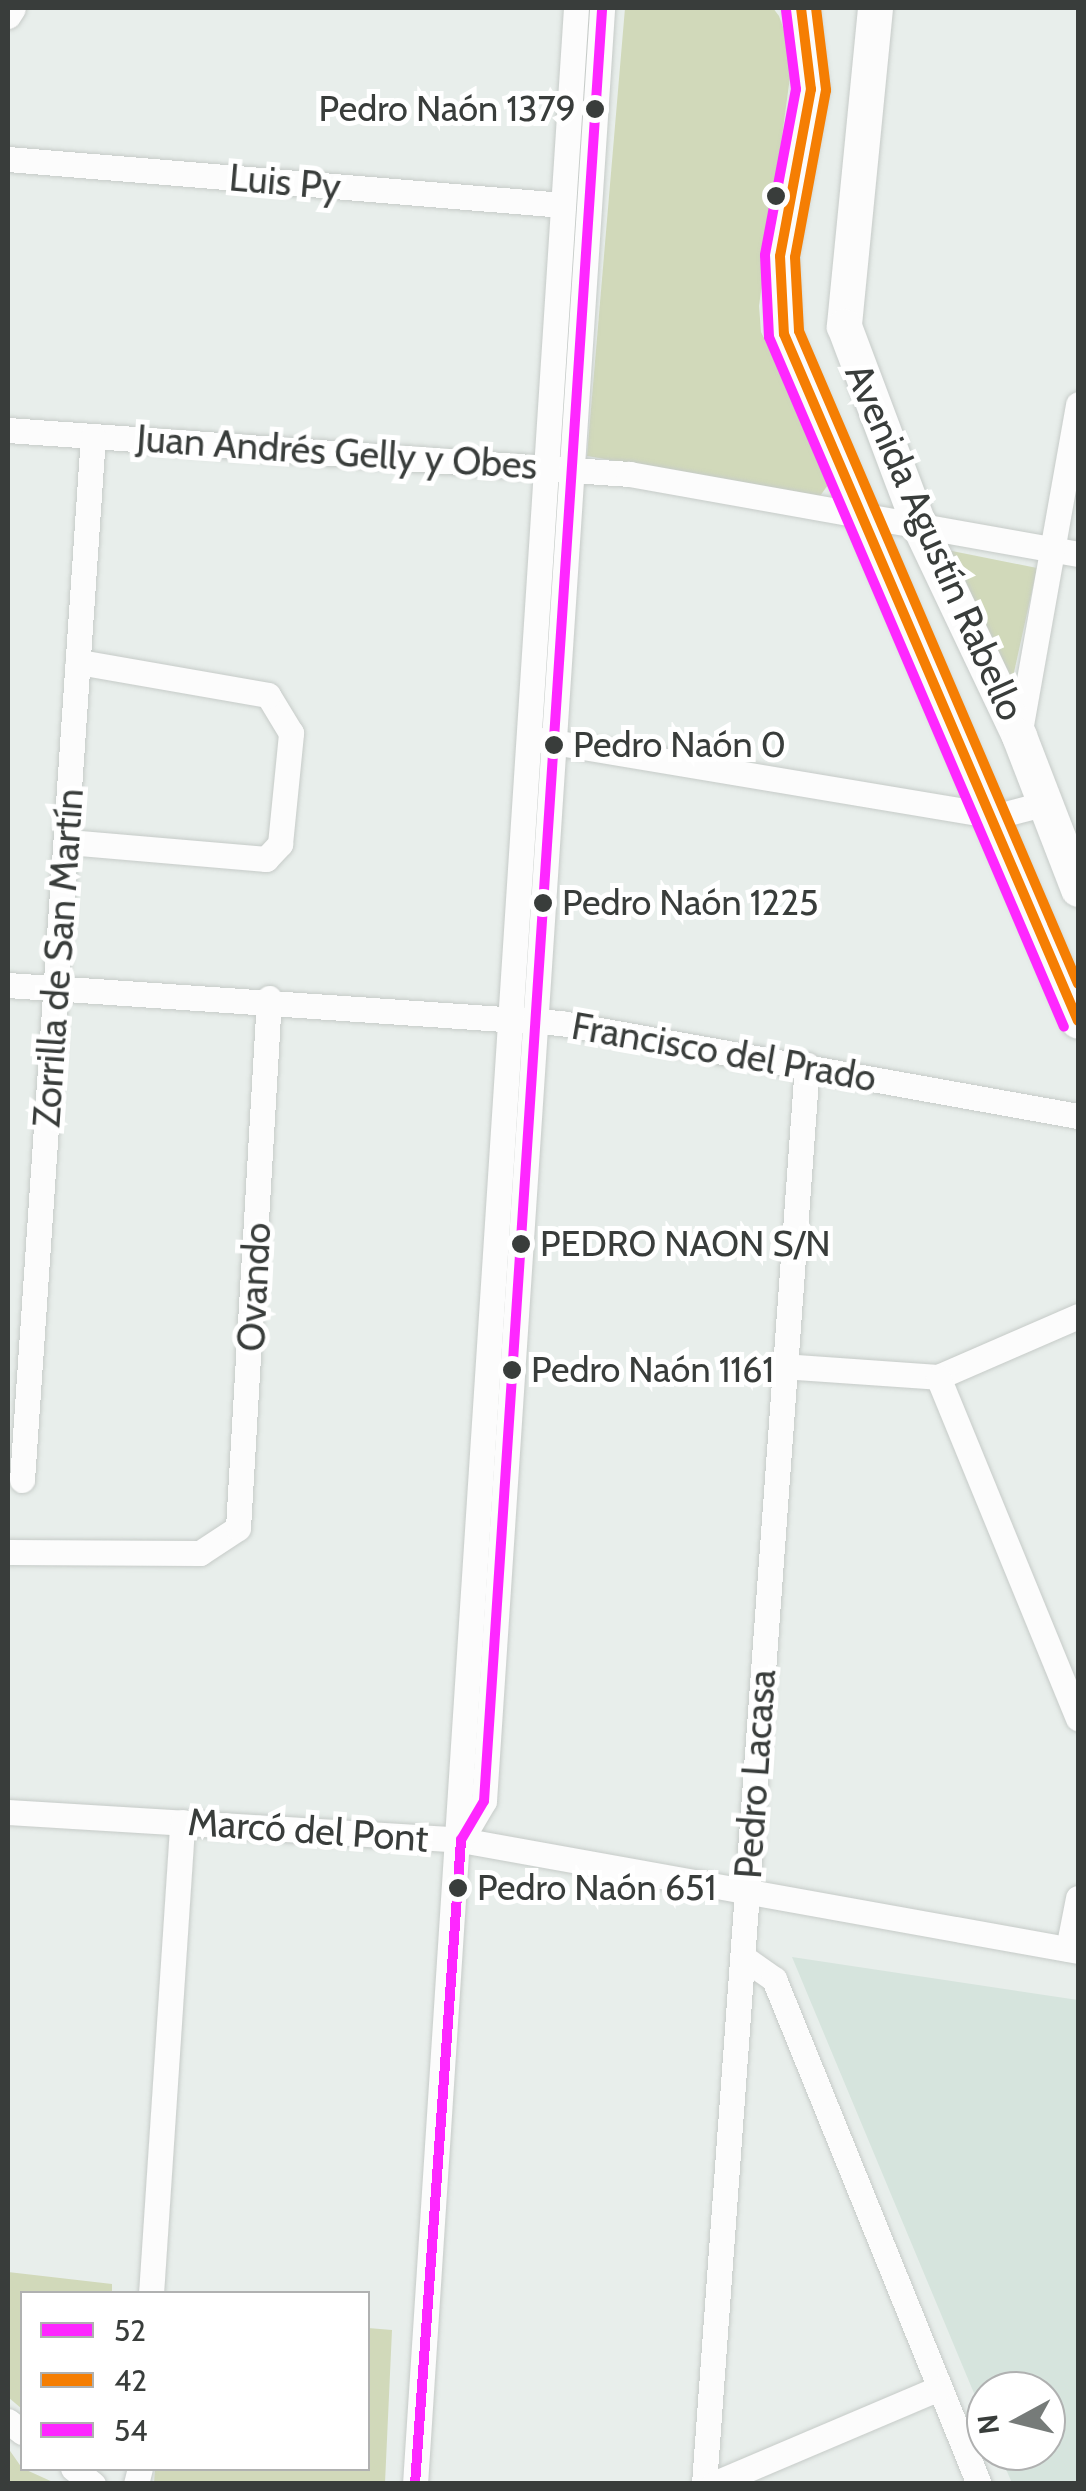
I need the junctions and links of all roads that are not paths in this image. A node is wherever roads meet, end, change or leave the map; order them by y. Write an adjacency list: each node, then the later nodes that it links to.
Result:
1 (13, 8): 6 (street)
2 (576, 8): 8 (street)
3 (602, 8): 12 (street)
4 (802, 8): 13 (main road, Avenida Agustín Rabello)
5 (876, 8): 14 (main road, Avenida Agustín Rabello)
6 (8, 16)
7 (8, 159): 8 (street, Luis Py)
8 (564, 205): 12 (street)
9 (1078, 404): 15 (street)
10 (8, 430): 11 (street, Juan Andrés Gelly y Obes)
11 (93, 436): 12 (street, Juan Andrés Gelly y Obes); 17 (street, Zorrilla de San Martín)
12 (559, 466): 13 (street, Juan Andrés Gelly y Obes); 19 (street); 20 (street)
13 (857, 513): 14 (street, Juan Andrés Gelly y Obes); 22 (main road, Avenida Agustín Rabello)
14 (918, 523): 15 (street, Juan Andrés Gelly y Obes); 18 (main road, Avenida Agustín Rabello)
15 (1052, 548): 16 (street, Juan Andrés Gelly y Obes); 18 (street)
16 (1078, 554)
17 (78, 662): 23 (street, Zorrilla de San Martín); 23 (street)
18 (1019, 736): 21 (main road, Avenida Agustín Rabello)
19 (526, 739): 20 (street); 28 (street)
20 (554, 740): 22 (street); 29 (street)
21 (1042, 804): 22 (street); 24 (main road, Avenida Agustín Rabello)
22 (997, 816): 30 (main road, Avenida Agustín Rabello)
23 (68, 842): 26 (street, Zorrilla de San Martín)
24 (1078, 889)
25 (8, 984): 26 (street, Francisco del Prado)
26 (56, 987): 27 (street, Francisco del Prado); 34 (street, Zorrilla de San Martín)
27 (269, 998): 28 (street, Francisco del Prado); 38 (street, Ovando)
28 (510, 1018): 29 (street, Francisco del Prado); 42 (street)
29 (539, 1020): 31 (street, Francisco del Prado); 42 (street)
30 (1078, 1021)
31 (807, 1065): 32 (street, Francisco del Prado); 35 (street, Pedro Lacasa)
32 (1078, 1116)
33 (1078, 1316): 36 (street)
34 (18, 1343): 37 (street, Zorrilla de San Martín)
35 (782, 1366): 36 (street); 43 (street, Pedro Lacasa)
36 (938, 1378): 39 (street)
37 (22, 1480)
38 (8, 1552)
39 (1078, 1718)
40 (8, 1812): 41 (street, Marcó del Pont)
41 (182, 1822): 42 (street, Marcó del Pont); 47 (street)
42 (461, 1840): 43 (street, Marcó del Pont); 49 (street)
43 (747, 1888): 45 (street, Marcó del Pont); 46 (street, Pedro Lacasa)
44 (1078, 1898): 45 (street)
45 (1073, 1950)
46 (744, 1958): 48 (street); 50 (street, Pedro Lacasa)
47 (151, 2291)
48 (938, 2388): 51 (street); 52 (street)
49 (415, 2484)
50 (704, 2484)
51 (713, 2484)
52 (980, 2484)

